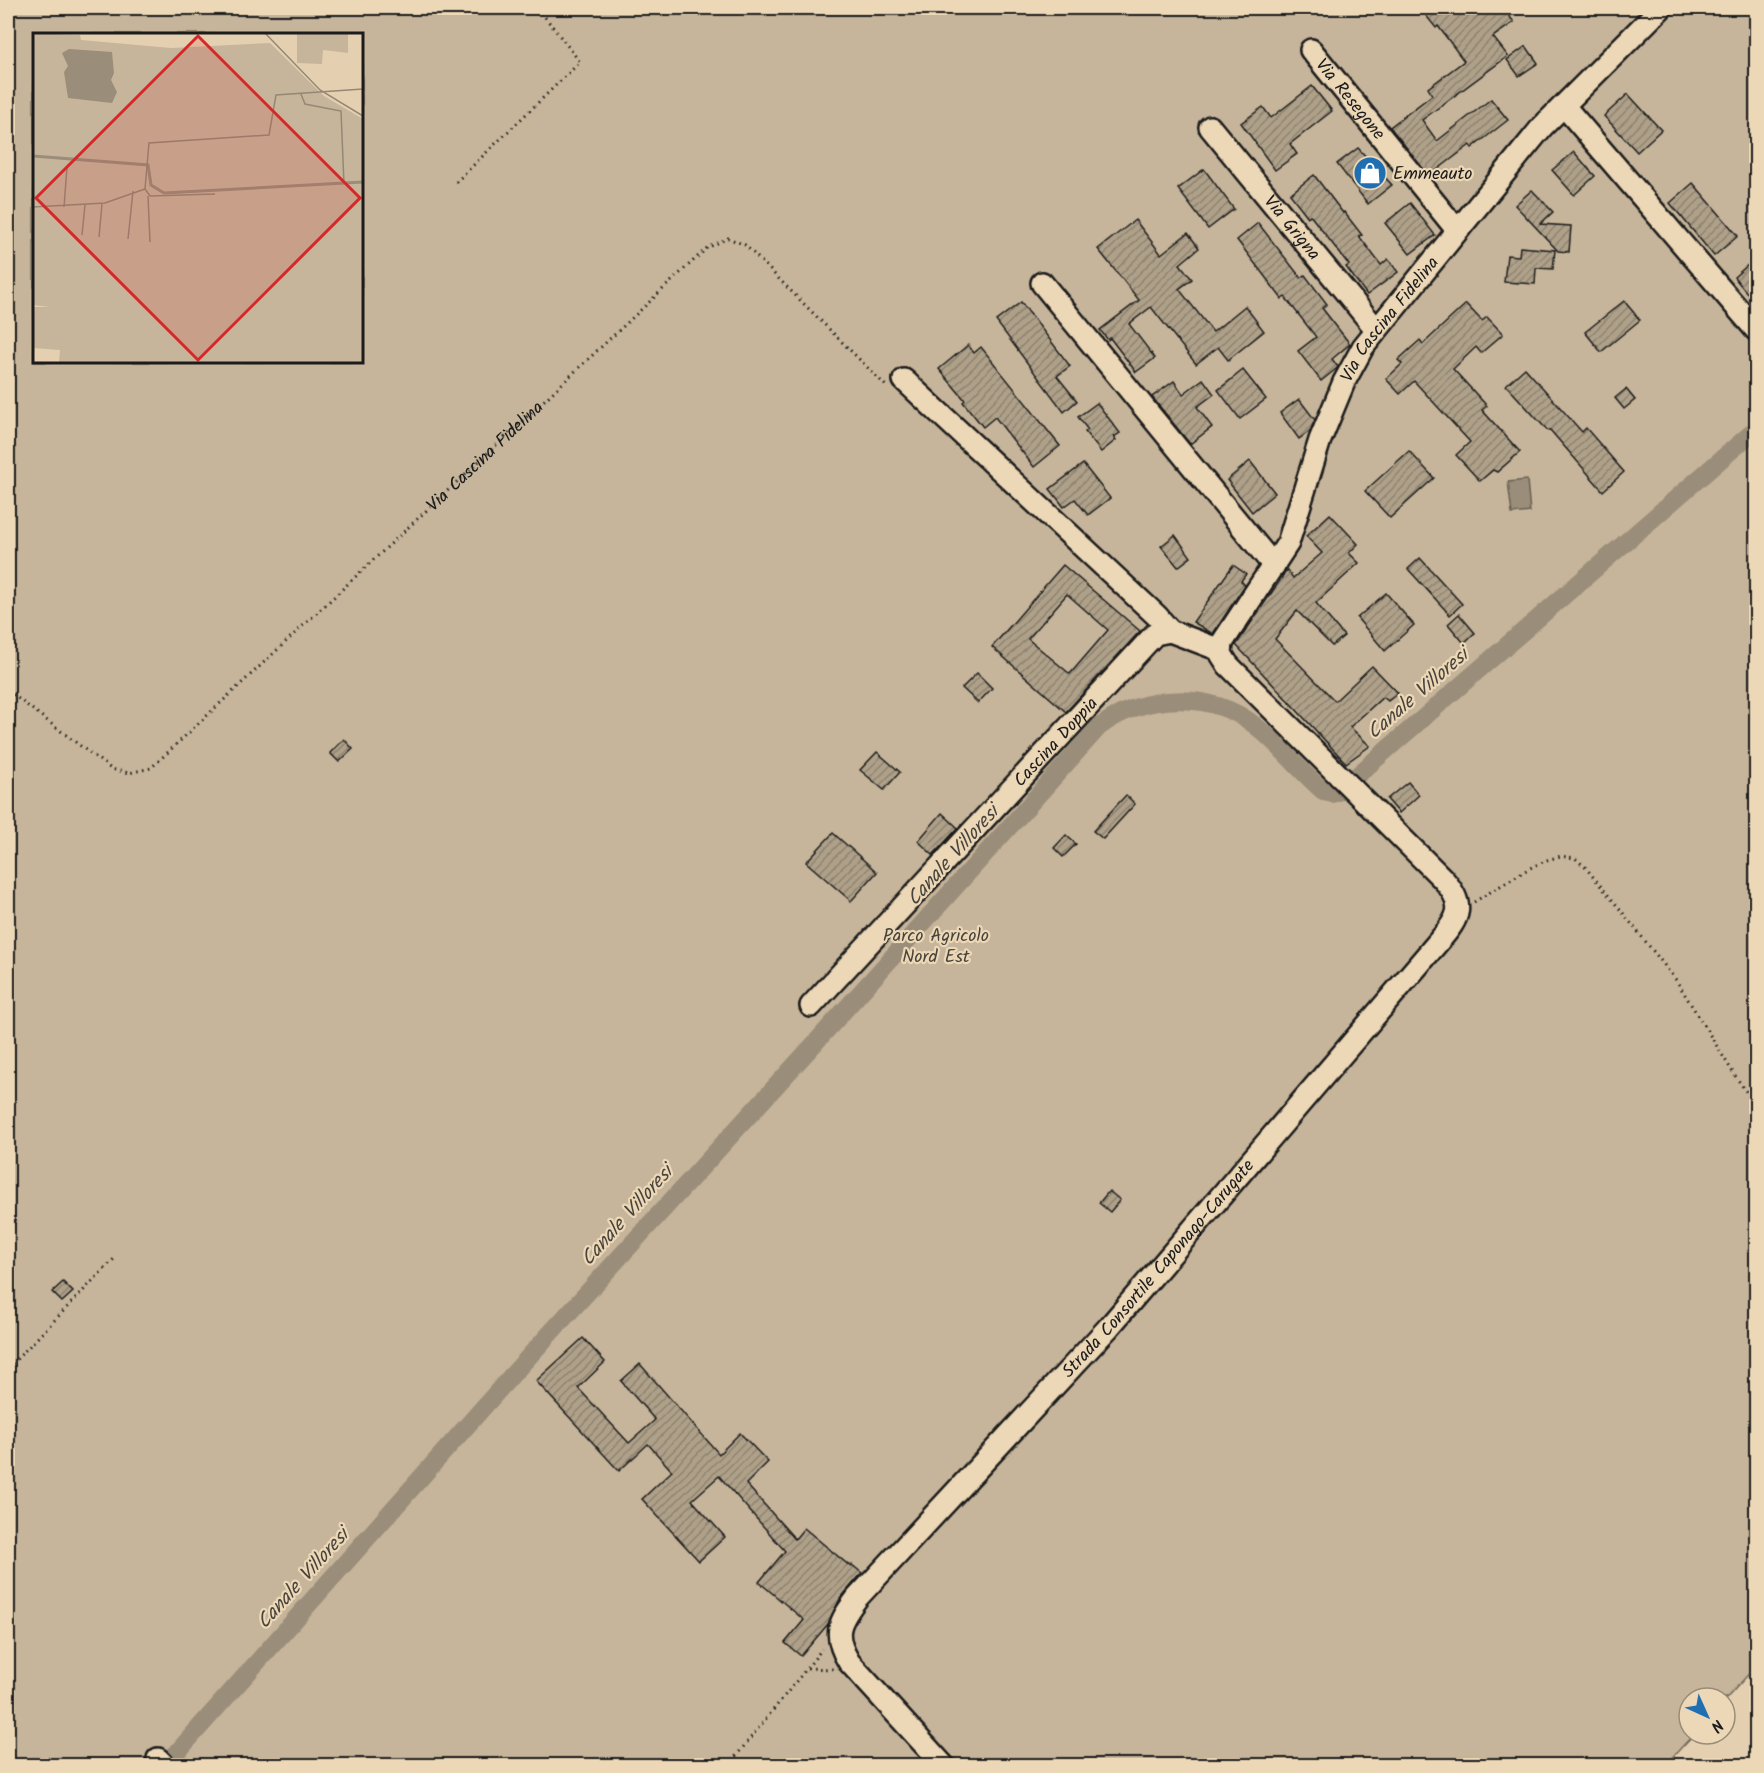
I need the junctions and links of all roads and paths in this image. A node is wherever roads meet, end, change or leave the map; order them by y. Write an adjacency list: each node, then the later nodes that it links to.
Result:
1 (538, 8): 6 (path)
2 (1661, 8): 4 (street, Via Cascina Fidelina)
3 (1311, 50): 7 (street, Via Resegone)
4 (1563, 106): 7 (street, Via Cascina Fidelina); 10 (street)
5 (1210, 127): 9 (street, Via Grigna)
6 (456, 182)
7 (1457, 230): 9 (street, Via Cascina Fidelina)
8 (1042, 283): 12 (street)
9 (1376, 329): 12 (street, Via Cascina Fidelina)
10 (1756, 330)
11 (895, 384): 13 (street); 15 (path, Via Cascina Fidelina)
12 (1274, 566): 14 (street, Via Cascina Fidelina)
13 (1170, 631): 14 (street); 17 (street, Cascina Doppia)
14 (1220, 650): 16 (street)
15 (8, 691)
16 (1458, 912): 18 (path); 23 (street, Strada Consortile Caponago-Carugate)
17 (811, 1006)
18 (1756, 1107)
19 (116, 1257): 20 (path)
20 (8, 1368)
21 (837, 1670): 22 (path)
22 (728, 1766)
23 (944, 1766)

